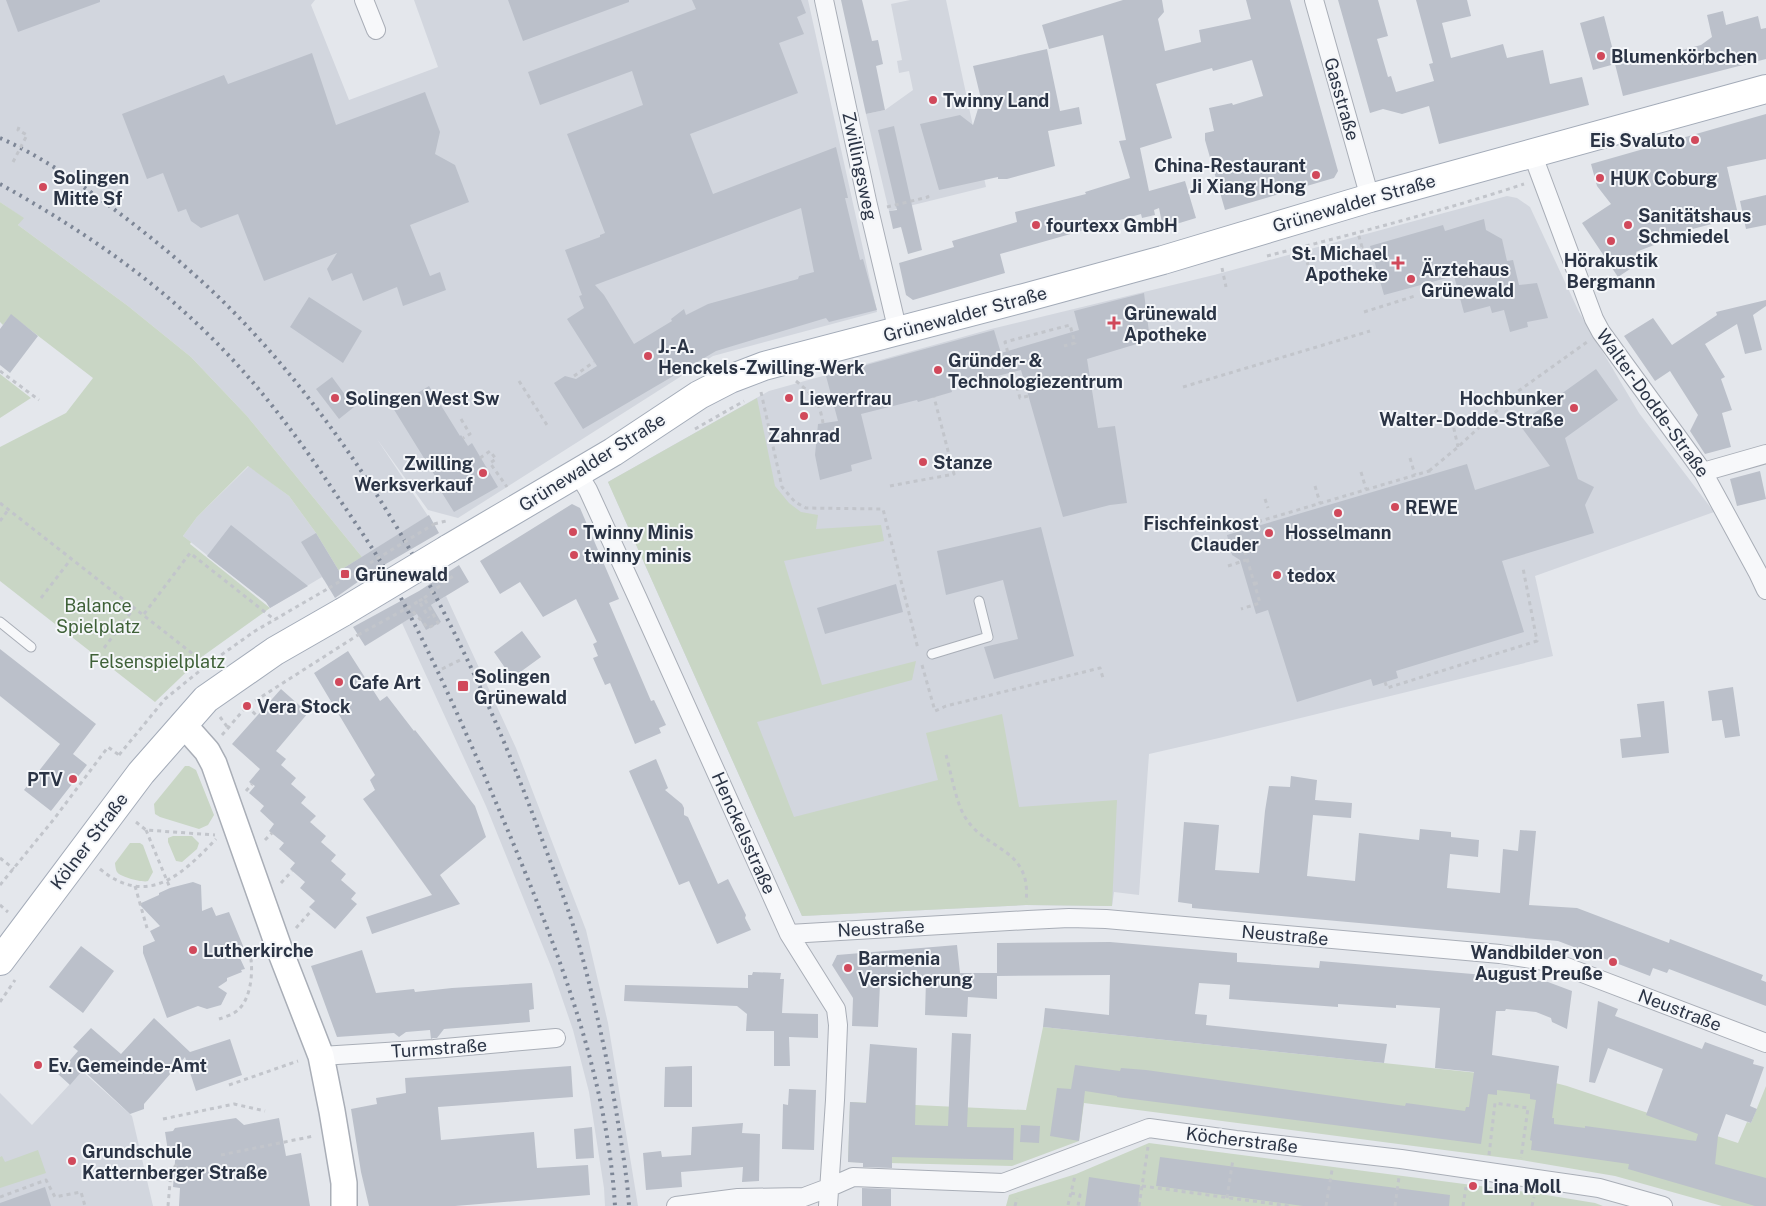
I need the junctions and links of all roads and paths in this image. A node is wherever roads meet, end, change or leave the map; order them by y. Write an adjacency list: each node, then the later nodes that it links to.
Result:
1 (364, 0): 4 (street)
2 (824, 0): 11 (street, Zwillingsweg)
3 (1314, 0): 10 (street, Gasstraße)
4 (376, 30)
5 (1766, 89): 7 (main road, Grünewalder Straße)
6 (19, 127): 8 (path, bridge)
7 (1532, 153): 10 (main road, Grünewalder Straße); 22 (street, Walter-Dodde-Straße)
8 (13, 162)
9 (926, 193): 11 (path)
10 (1370, 198): 21 (main road, Grünewalder Straße)
11 (869, 211): 21 (street, Zwillingsweg)
12 (1358, 233): 14 (path)
13 (1303, 247): 15 (path)
14 (1346, 253)
15 (1308, 265)
16 (1222, 268): 17 (path)
17 (1226, 287)
18 (1415, 296): 19 (path)
19 (1364, 312)
20 (1370, 331): 29 (path)
21 (898, 332): 43 (main road, Grünewalder Straße)
22 (1601, 332): 39 (path); 45 (street, Walter-Dodde-Straße)
23 (1064, 346): 31 (path)
24 (594, 362): 26 (path)
25 (0, 371): 33 (path)
26 (574, 376)
27 (796, 381): 36 (path)
28 (519, 382): 37 (path)
29 (1183, 387)
30 (761, 392): 84 (path)
31 (1028, 396)
32 (934, 397): 47 (path)
33 (39, 400)
34 (461, 419): 38 (path)
35 (1452, 420): 39 (path)
36 (823, 423)
37 (547, 426)
38 (463, 438)
39 (1458, 448): 46 (path)
40 (1766, 454): 45 (street)
41 (480, 458): 50 (path)
42 (1410, 458): 46 (path)
43 (577, 472): 92 (main road, Grünewalder Straße, bridge); 108 (street, Henckelsstraße)
44 (1361, 472): 49 (path)
45 (1703, 472): 64 (street, Walter-Dodde-Straße)
46 (1415, 475): 49 (path)
47 (890, 486)
48 (1315, 486): 53 (path)
49 (1366, 489): 53 (path)
50 (509, 490)
51 (1265, 499): 54 (path)
52 (0, 503): 55 (path)
53 (1320, 503): 59 (path)
54 (1268, 508)
55 (8, 510): 57 (path); 60 (path)
56 (1226, 520): 59 (path)
57 (0, 521)
58 (434, 524): 69 (path, bridge)
59 (1238, 528): 61 (path)
60 (71, 559): 70 (path); 74 (path)
61 (1246, 560): 62 (path); 67 (path)
62 (1228, 566)
63 (1523, 568): 89 (path)
64 (1762, 571): 68 (street, Walter-Dodde-Straße)
65 (454, 575): 71 (path, bridge)
66 (1260, 582): 67 (path)
67 (1254, 584): 76 (path)
68 (1766, 590)
69 (322, 592)
70 (41, 598)
71 (424, 598): 72 (path, bridge); 75 (path)
72 (419, 601): 75 (path); 78 (path)
73 (979, 601): 83 (lane)
74 (135, 607): 77 (path); 82 (path)
75 (409, 607): 90 (path, bridge)
76 (1241, 609)
77 (144, 614): 79 (path); 100 (path)
78 (429, 618)
79 (275, 620)
80 (0, 622): 81 (lane)
81 (31, 647)
82 (104, 648)
83 (932, 654)
84 (919, 655)
85 (462, 659): 87 (path)
86 (922, 664): 88 (path)
87 (442, 669)
88 (1103, 678)
89 (1385, 682)
90 (247, 706): 91 (path); 93 (path)
91 (257, 716)
92 (183, 724): 93 (street); 110 (main road, Kölner Straße)
93 (207, 751): 115 (street)
94 (946, 755): 106 (path)
95 (141, 815): 96 (path)
96 (136, 822): 97 (path); 98 (path)
97 (130, 830)
98 (146, 830): 102 (path); 102 (path)
99 (0, 858): 100 (path)
100 (14, 868): 103 (path)
101 (94, 876): 104 (path)
102 (168, 881): 104 (path); 105 (path)
103 (0, 885)
104 (135, 886): 107 (path)
105 (170, 888)
106 (1028, 920): 108 (street, Neustraße); 114 (street, Neustraße)
107 (147, 928)
108 (789, 934): 130 (street, Henckelsstraße)
109 (251, 960): 112 (path)
110 (9, 969): 111 (path)
111 (0, 1002)
112 (220, 1019)
113 (556, 1038): 115 (street, Turmstraße)
114 (1766, 1043)
115 (321, 1056): 116 (path); 137 (street)
116 (229, 1084)
117 (264, 1111): 118 (path)
118 (163, 1119)
119 (1149, 1128): 121 (street, Köcherstraße); 123 (street, Köcherstraße); 129 (path)
120 (320, 1135): 124 (path)
121 (1236, 1140): 122 (street, Köcherstraße); 133 (path)
122 (1336, 1152): 125 (street, Köcherstraße); 143 (path)
123 (1079, 1154): 130 (street, Köcherstraße); 131 (path)
124 (220, 1155)
125 (1401, 1160): 127 (street, Köcherstraße); 144 (path)
126 (179, 1162): 136 (path)
127 (1487, 1172): 128 (street, Köcherstraße); 128 (path)
128 (1520, 1176): 145 (street, Köcherstraße)
129 (1142, 1186): 133 (path); 141 (path)
130 (828, 1188): 138 (street, Köcherstraße); 139 (street, Henckelsstraße)
131 (1071, 1193): 134 (path); 140 (path)
132 (0, 1197): 135 (path)
133 (1227, 1198): 142 (path)
134 (1068, 1205)
135 (85, 1206)
136 (168, 1206)
137 (344, 1206)
138 (676, 1206)
139 (828, 1206)
140 (1078, 1206)
141 (1139, 1206)
142 (1289, 1206)
143 (1326, 1206)
144 (1394, 1206)
145 (1663, 1206)

